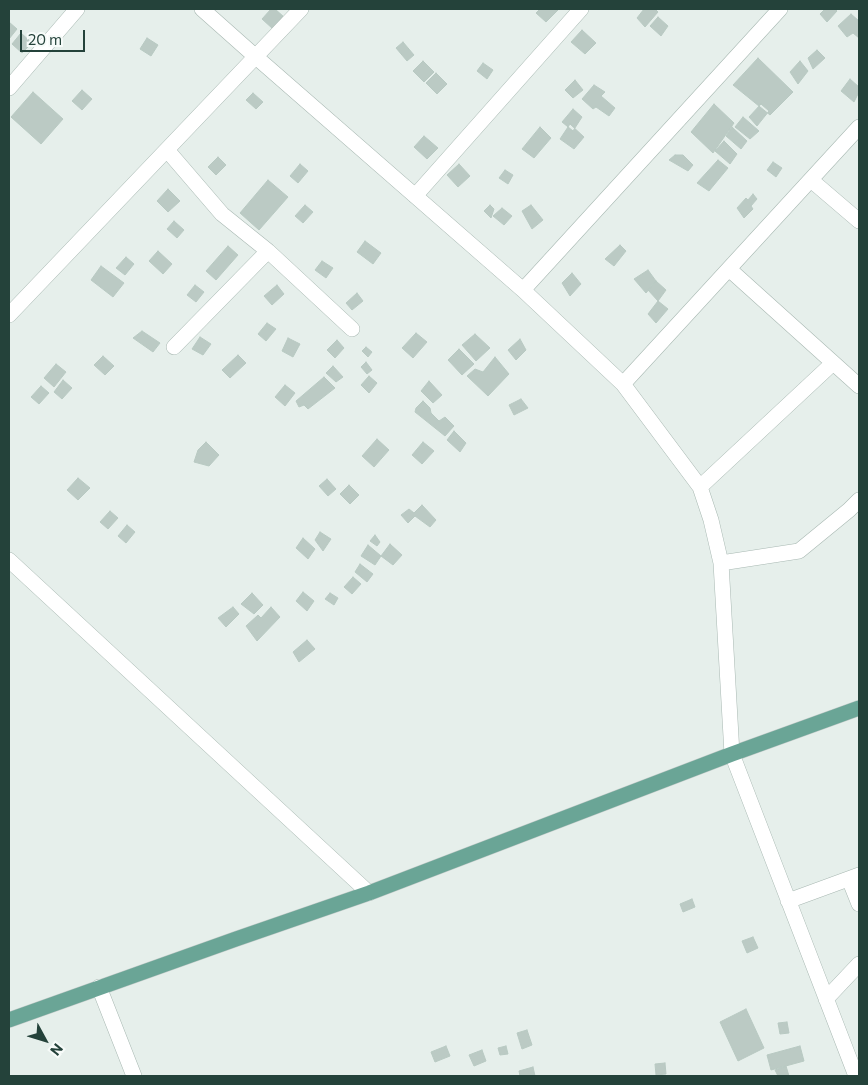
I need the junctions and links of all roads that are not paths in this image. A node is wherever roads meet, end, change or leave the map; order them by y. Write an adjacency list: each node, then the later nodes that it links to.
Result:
1 (77, 9): 7 (street)
2 (202, 9): 6 (street)
3 (301, 9): 6 (street)
4 (581, 9): 11 (street)
5 (780, 9): 15 (street)
6 (256, 57): 9 (street); 11 (street)
7 (9, 88)
8 (859, 127): 10 (street)
9 (167, 150): 13 (street); 16 (street)
10 (811, 180): 12 (street); 14 (street)
11 (415, 196): 15 (street)
12 (859, 221)
13 (268, 251): 17 (street); 18 (street)
14 (729, 269): 19 (street); 20 (street)
15 (524, 290): 20 (street)
16 (9, 315)
17 (352, 328)
18 (174, 346)
19 (833, 363): 21 (street); 22 (street)
20 (623, 384): 22 (street)
21 (859, 386)
22 (700, 487): 25 (street)
23 (859, 500): 25 (street)
24 (9, 560): 29 (street)
25 (721, 563): 27 (street)
26 (859, 708): 27 (main road)
27 (732, 754): 29 (main road); 30 (street)
28 (854, 877): 30 (street); 31 (street)
29 (369, 893): 33 (main road)
30 (788, 901): 34 (street)
31 (859, 904)
32 (859, 964): 34 (street)
33 (99, 988): 35 (main road); 36 (street)
34 (826, 999): 37 (street)
35 (9, 1020)
36 (134, 1076)
37 (856, 1076)

